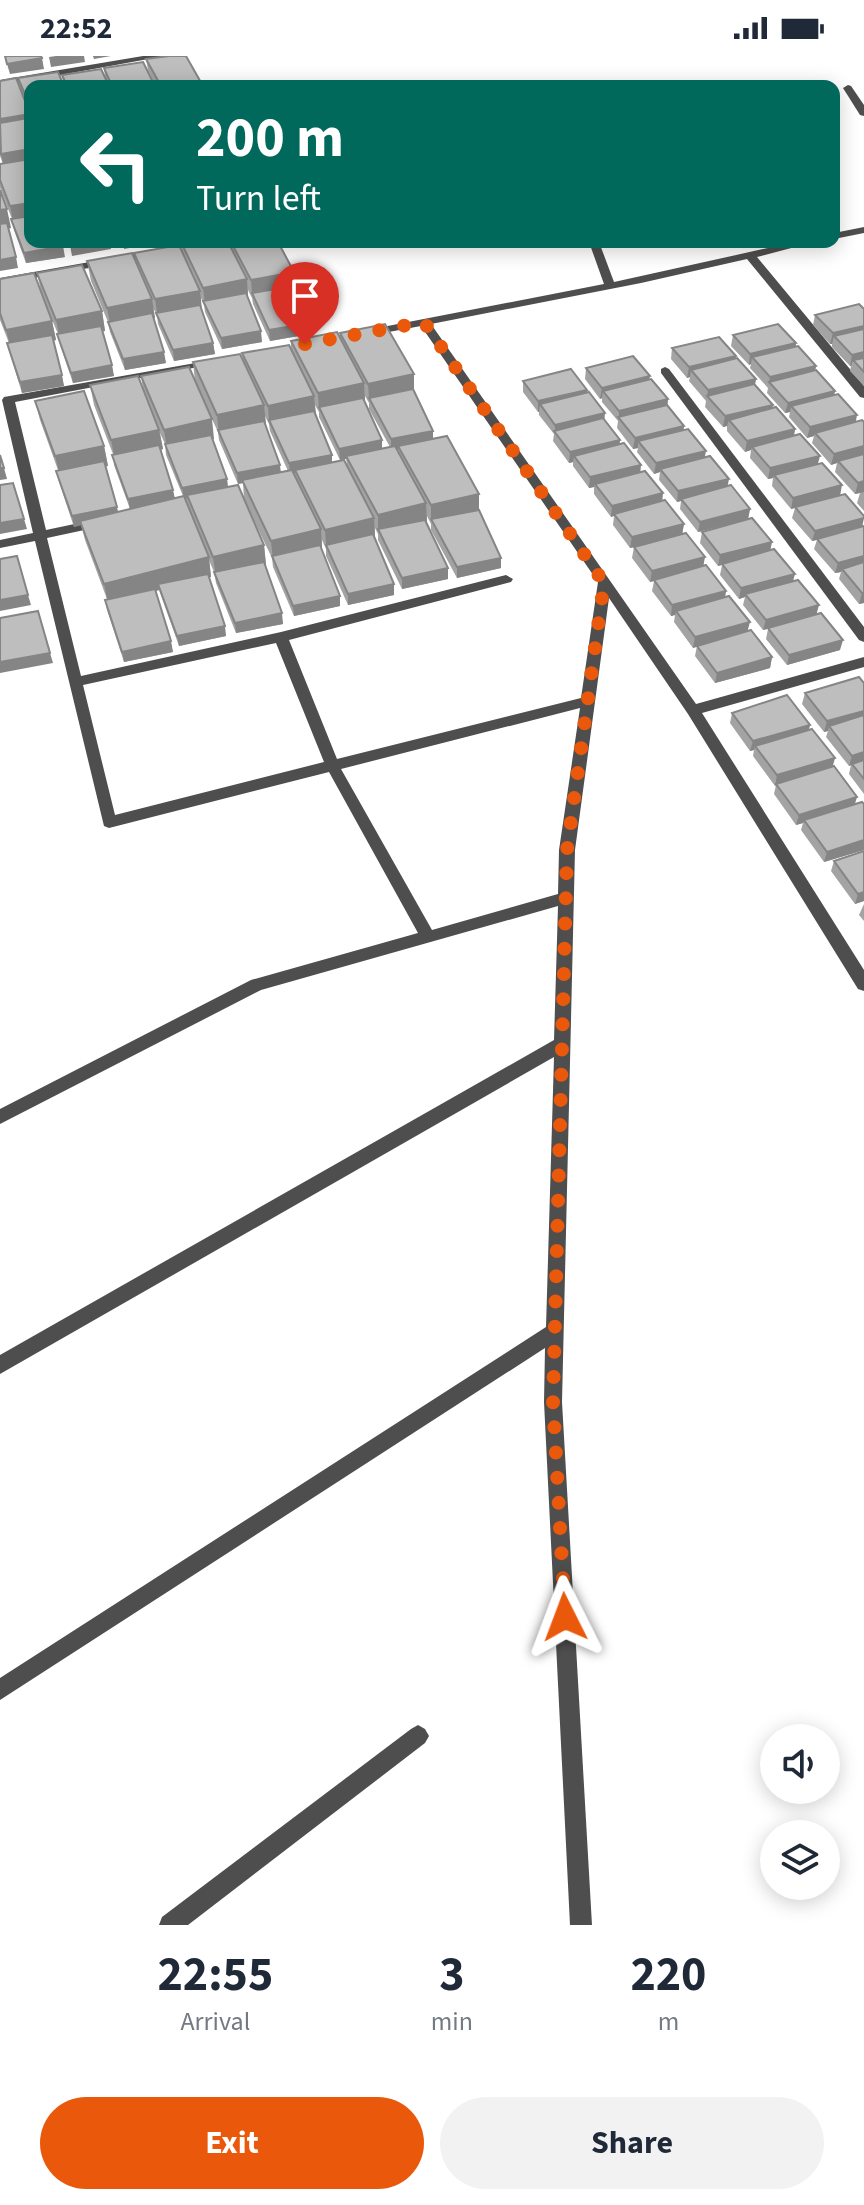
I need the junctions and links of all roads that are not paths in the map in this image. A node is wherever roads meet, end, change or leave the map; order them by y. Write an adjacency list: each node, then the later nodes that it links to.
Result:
1 (160, 56): 2 (street)
2 (0, 83)
3 (848, 88): 4 (street)
4 (864, 113)
5 (864, 230): 6 (street)
6 (840, 235)
7 (596, 248): 12 (street)
8 (764, 248): 10 (street)
9 (177, 250): 11 (street)
10 (749, 255): 12 (street); 17 (street)
11 (0, 281)
12 (610, 286): 13 (street)
13 (424, 322): 14 (street); 23 (street)
14 (347, 336)
15 (224, 359): 18 (street)
16 (665, 371): 25 (street)
17 (864, 394)
18 (4, 400): 20 (street)
19 (116, 519): 20 (street)
20 (39, 535): 21 (street); 27 (street)
21 (0, 544)
22 (506, 579): 24 (street)
23 (604, 583): 28 (street); 29 (street)
24 (281, 637): 27 (street); 30 (street)
25 (864, 637)
26 (861, 667): 29 (street)
27 (75, 682): 30 (street)
28 (588, 701): 30 (street); 31 (street)
29 (693, 710): 33 (street)
30 (332, 765): 32 (street)
31 (566, 898): 32 (street); 34 (street)
32 (428, 937): 35 (street)
33 (864, 984)
34 (562, 1044): 36 (street); 37 (street)
35 (0, 1117)
36 (556, 1331): 38 (street); 41 (street)
37 (0, 1365)
38 (0, 1690)
39 (418, 1736): 40 (street)
40 (170, 1925)
41 (581, 1925)

